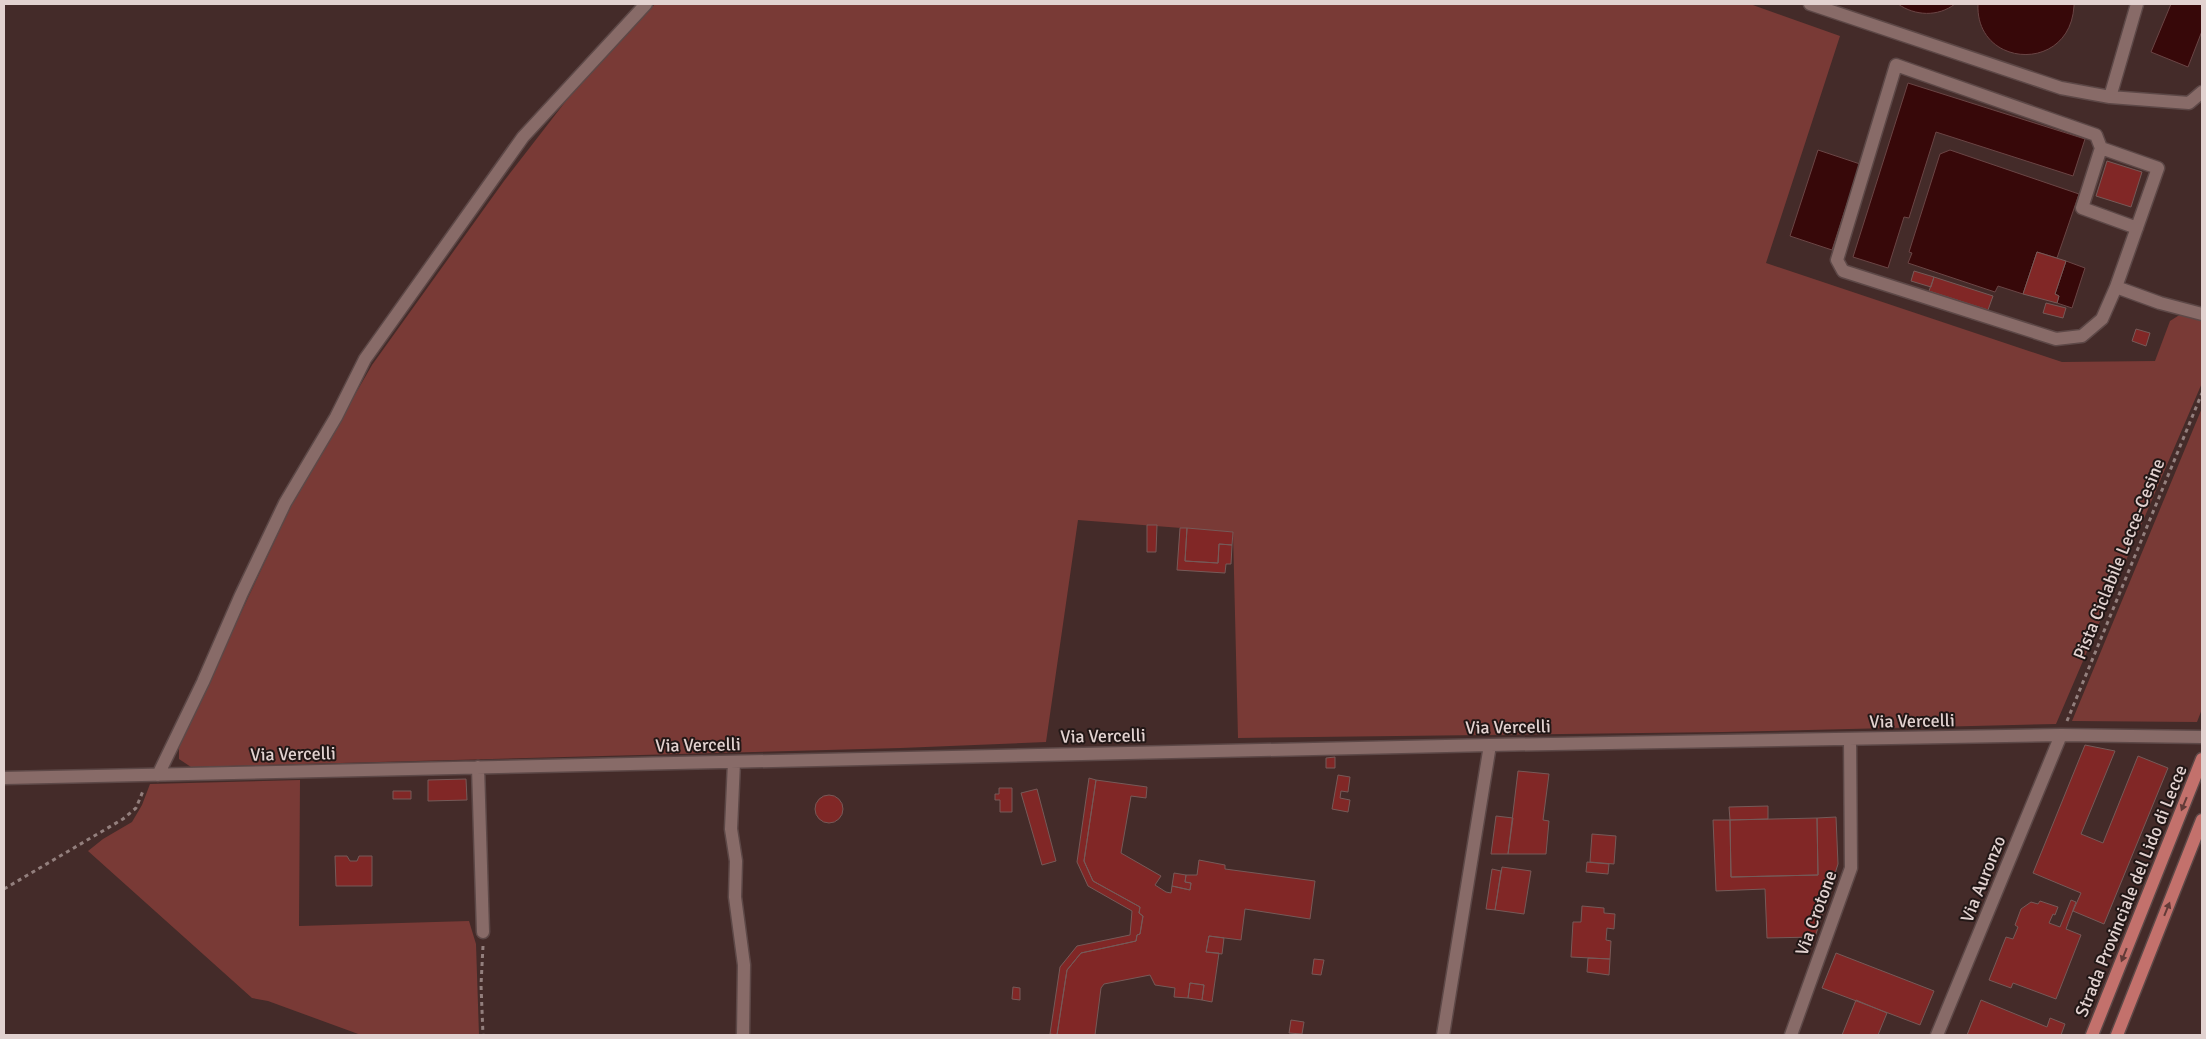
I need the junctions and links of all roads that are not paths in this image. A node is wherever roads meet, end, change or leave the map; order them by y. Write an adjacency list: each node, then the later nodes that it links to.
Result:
1 (646, 4): 17 (street)
2 (1812, 4): 5 (street)
3 (2137, 4): 5 (street)
4 (2202, 92): 5 (street)
5 (2110, 97)
6 (2101, 148): 7 (street); 7 (street); 8 (street)
7 (2137, 228): 8 (street)
8 (2116, 287): 9 (street)
9 (2202, 314)
10 (2061, 735): 11 (street, Via Vercelli); 12 (street, Via Vercelli); 24 (street, Via Auronzo)
11 (2202, 737)
12 (1850, 739): 13 (street, Via Vercelli); 23 (street, Via Crotone)
13 (1490, 744): 15 (street, Via Vercelli); 22 (street)
14 (2202, 759): 25 (main road, Strada Provinciale del Lido di Lecce, one-way to 25)
15 (734, 762): 16 (street, Via Vercelli); 21 (street)
16 (478, 767): 17 (street, Via Vercelli); 20 (street)
17 (151, 775): 18 (street, Via Vercelli)
18 (4, 778)
19 (2202, 820): 26 (main road, one-way to 19)
20 (483, 932)
21 (743, 1035)
22 (1443, 1035)
23 (1792, 1035)
24 (1937, 1035)
25 (2092, 1035)
26 (2117, 1035)

